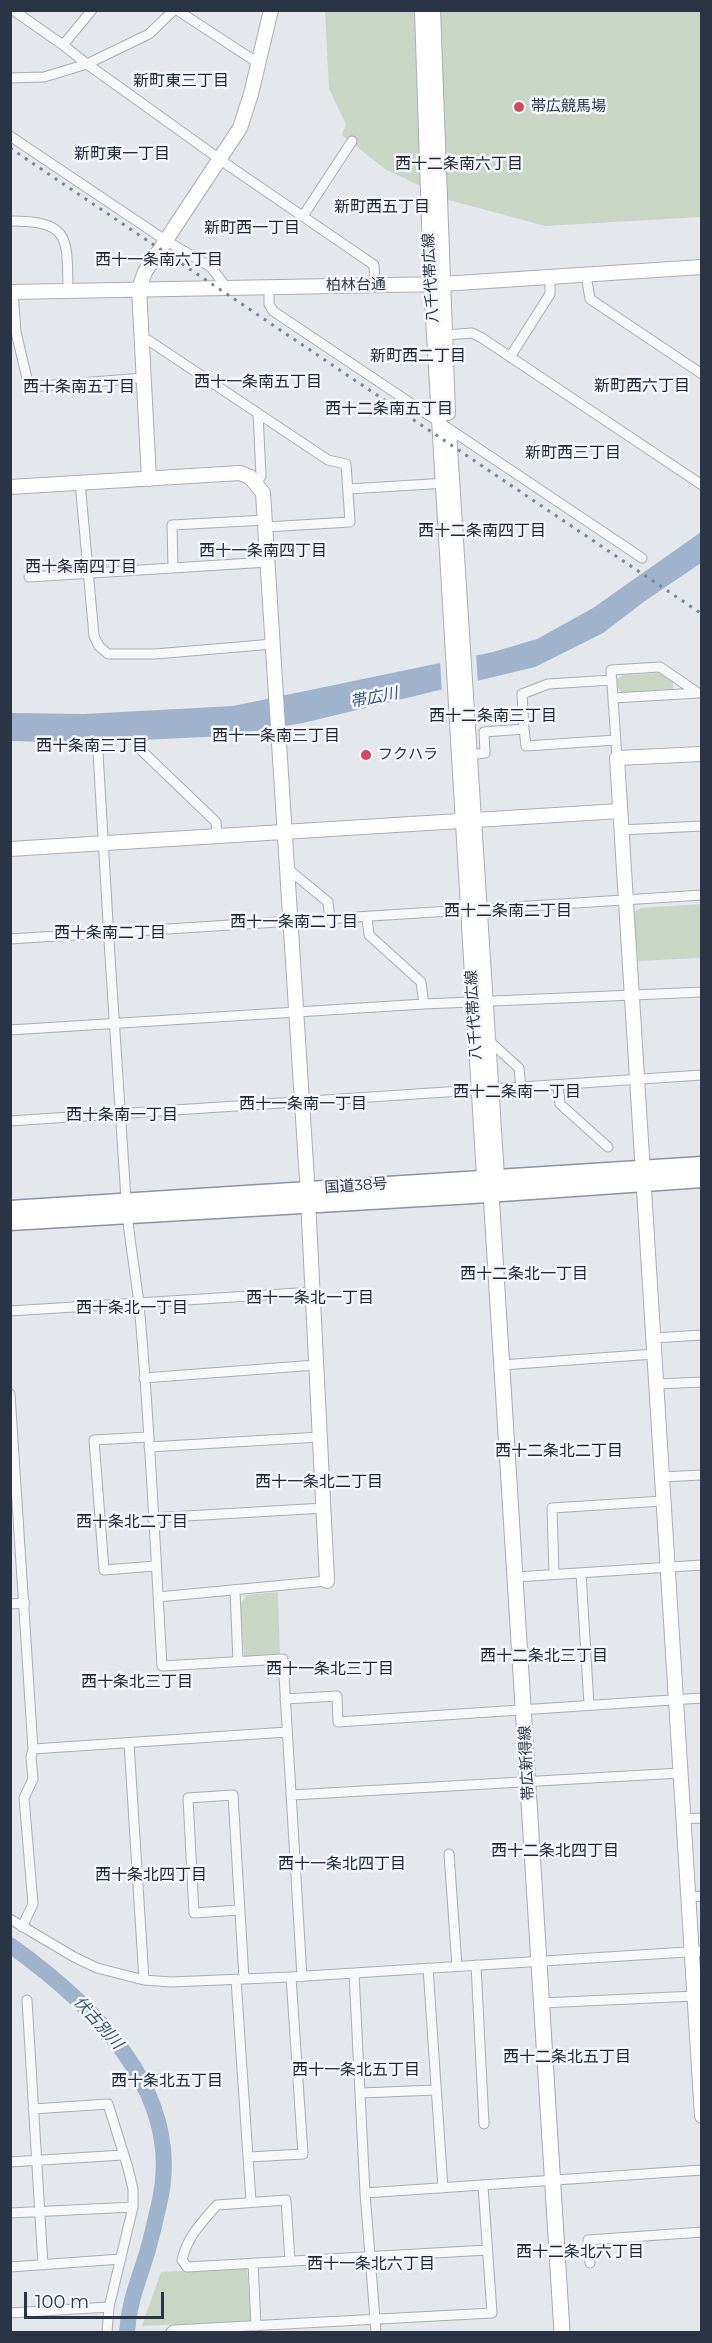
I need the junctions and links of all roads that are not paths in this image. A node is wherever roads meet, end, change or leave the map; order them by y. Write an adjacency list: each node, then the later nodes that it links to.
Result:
1 (13, 10): 7 (street)
2 (92, 10): 7 (street)
3 (176, 10): 8 (street); 9 (street)
4 (271, 10): 8 (street)
5 (422, 10): 21 (street, 八千代帯広線)
6 (433, 10): 21 (street, 八千代帯広線)
7 (63, 45): 9 (street)
8 (258, 63): 13 (street)
9 (87, 64): 10 (street); 13 (street)
10 (10, 78)
11 (10, 136): 16 (street)
12 (352, 141): 14 (street)
13 (221, 159): 14 (street); 16 (street)
14 (303, 216): 20 (street)
15 (10, 221): 25 (street)
16 (165, 240): 23 (street); 24 (street)
17 (702, 267): 18 (street, 柏林台通)
18 (586, 275): 19 (street, 柏林台通); 30 (street)
19 (550, 277): 21 (street, 柏林台通); 29 (street)
20 (375, 284): 21 (street, 柏林台通); 22 (street, 柏林台通)
21 (436, 284): 27 (street, 八千代帯広線); 33 (street, 八千代帯広線)
22 (269, 286): 23 (street, 柏林台通); 33 (street)
23 (226, 287): 24 (street, 柏林台通)
24 (140, 288): 25 (street, 柏林台通); 28 (street)
25 (69, 290): 26 (street, 柏林台通)
26 (12, 292): 31 (street)
27 (445, 334): 29 (street); 33 (street, 八千代帯広線)
28 (140, 341): 31 (street); 32 (street)
29 (510, 357): 38 (street)
30 (702, 374)
31 (142, 378): 34 (street)
32 (258, 413): 36 (street); 40 (street)
33 (444, 424): 37 (street, 八千代帯広線); 42 (street)
34 (148, 479): 35 (street); 36 (street)
35 (80, 482): 39 (street); 45 (street)
36 (257, 483): 41 (street)
37 (448, 483): 40 (street); 49 (street, 八千代帯広線)
38 (702, 485)
39 (10, 487)
40 (348, 489): 41 (street)
41 (266, 523): 43 (street); 44 (street)
42 (642, 558)
43 (268, 562): 44 (street); 47 (street)
44 (173, 568): 45 (street)
45 (89, 573): 46 (street); 47 (street)
46 (29, 577)
47 (273, 644): 63 (street)
48 (612, 680): 50 (street); 51 (street); 52 (street)
49 (460, 693): 57 (street, 八千代帯広線); 60 (street, 八千代帯広線)
50 (700, 693): 51 (street)
51 (613, 698): 53 (street)
52 (524, 729): 53 (street); 57 (street)
53 (616, 740): 58 (street)
54 (142, 751): 64 (street)
55 (98, 753): 65 (street)
56 (702, 753): 58 (street)
57 (469, 755): 60 (street, 八千代帯広線)
58 (617, 758): 59 (street)
59 (620, 810): 60 (street); 62 (street)
60 (468, 820): 63 (street); 70 (street, 八千代帯広線)
61 (702, 826): 62 (street)
62 (621, 830): 69 (street)
63 (285, 832): 64 (street); 67 (street)
64 (217, 836): 65 (street)
65 (103, 843): 66 (street); 74 (street)
66 (10, 849)
67 (288, 869): 72 (street); 73 (street)
68 (702, 895): 69 (street)
69 (626, 900): 70 (street); 77 (street)
70 (473, 909): 71 (street); 78 (street, 八千代帯広線)
71 (367, 917): 72 (street); 79 (street)
72 (330, 920): 73 (street)
73 (290, 922): 74 (street); 80 (street)
74 (107, 932): 75 (street); 81 (street)
75 (10, 939)
76 (702, 992): 77 (street)
77 (632, 995): 78 (street); 85 (street)
78 (479, 1002): 79 (street); 83 (street, 八千代帯広線); 88 (street, 八千代帯広線)
79 (424, 1004): 80 (street)
80 (297, 1012): 81 (street); 89 (street)
81 (116, 1023): 82 (street); 90 (street)
82 (10, 1030)
83 (487, 1038): 87 (street); 88 (street, 八千代帯広線)
84 (702, 1075): 85 (street)
85 (636, 1080): 86 (street); 94 (street)
86 (558, 1086): 87 (street); 92 (street)
87 (521, 1088): 88 (street)
88 (485, 1090): 89 (street); 95 (street, 八千代帯広線)
89 (302, 1103): 90 (street); 98 (street)
90 (121, 1114): 91 (street); 99 (street)
91 (10, 1121)
92 (608, 1147)
93 (702, 1165): 94 (highway, 国道38号)
94 (643, 1175): 95 (highway, 国道38号); 96 (highway, 国道38号); 97 (highway, 国道38号); 106 (street)
95 (490, 1177): 97 (street, 八千代帯広線); 98 (highway, 国道38号)
96 (702, 1179)
97 (491, 1193): 98 (highway, 国道38号); 109 (main road, 帯広新得線)
98 (308, 1197): 99 (highway, 国道38号); 102 (street)
99 (127, 1208): 100 (highway, 国道38号); 101 (highway, 国道38号); 103 (street)
100 (10, 1209)
101 (10, 1222)
102 (314, 1292): 103 (street); 108 (street)
103 (138, 1302): 104 (street); 110 (street)
104 (10, 1311)
105 (702, 1335): 106 (street)
106 (653, 1338): 107 (street)
107 (654, 1354): 109 (street); 112 (street)
108 (316, 1365): 110 (street); 115 (street)
109 (502, 1365): 129 (main road, 帯広新得線)
110 (144, 1378): 116 (street)
111 (702, 1382): 112 (street)
112 (656, 1384): 118 (street)
113 (10, 1394): 114 (street)
114 (11, 1413): 123 (street)
115 (320, 1437): 116 (street); 120 (street)
116 (148, 1442): 121 (street); 125 (street)
117 (702, 1475): 118 (street)
118 (662, 1477): 119 (street)
119 (663, 1500): 126 (street); 128 (street)
120 (324, 1508): 121 (street); 130 (street)
121 (152, 1518): 125 (street)
122 (10, 1542): 123 (street)
123 (21, 1542): 133 (street)
124 (702, 1565): 126 (street)
125 (155, 1566): 132 (street)
126 (667, 1568): 127 (street); 138 (street)
127 (581, 1573): 128 (street); 139 (street)
128 (554, 1574): 129 (street)
129 (516, 1577): 140 (main road, 帯広新得線)
130 (327, 1581): 131 (street)
131 (235, 1591): 132 (street); 135 (street)
132 (158, 1597): 135 (street)
133 (25, 1603): 134 (street); 143 (street)
134 (10, 1604)
135 (238, 1661): 137 (street)
136 (702, 1698): 138 (street)
137 (285, 1699): 140 (street); 141 (street)
138 (676, 1700): 139 (street); 144 (street)
139 (589, 1705): 140 (street)
140 (524, 1711): 145 (main road, 帯広新得線)
141 (287, 1732): 142 (street); 146 (street)
142 (129, 1743): 143 (street); 162 (street)
143 (33, 1749): 153 (street)
144 (680, 1773): 145 (street); 148 (street)
145 (528, 1781): 146 (street); 155 (main road, 帯広新得線)
146 (292, 1795): 161 (street)
147 (702, 1818): 148 (street)
148 (684, 1819): 150 (street)
149 (449, 1854): 157 (street)
150 (695, 1897): 154 (street)
151 (239, 1910): 151 (street); 163 (street)
152 (10, 1919): 153 (street)
153 (22, 1927): 162 (street)
154 (696, 1951): 155 (street); 164 (street)
155 (540, 1960): 156 (street); 166 (main road, 帯広新得線)
156 (476, 1965): 157 (street); 172 (street)
157 (457, 1966): 158 (street)
158 (428, 1968): 159 (street); 168 (street)
159 (354, 1973): 161 (street); 169 (street)
160 (291, 1977): 161 (street); 163 (street); 174 (street)
161 (302, 1977)
162 (144, 1980): 163 (street)
163 (240, 1980): 174 (street)
164 (694, 1996): 166 (street); 167 (street)
165 (27, 2001): 170 (street)
166 (542, 2003): 178 (main road, 帯広新得線)
167 (700, 2062): 171 (street)
168 (435, 2090): 169 (street); 180 (street)
169 (361, 2093): 181 (street)
170 (33, 2109): 173 (street); 175 (street)
171 (702, 2116)
172 (484, 2124)
173 (123, 2155): 175 (street); 183 (street)
174 (249, 2157): 182 (street)
175 (37, 2161): 176 (street); 184 (street)
176 (10, 2162)
177 (702, 2170): 178 (street)
178 (553, 2181): 179 (street); 202 (main road, 帯広新得線)
179 (483, 2186): 180 (street); 187 (street)
180 (443, 2188): 181 (street)
181 (365, 2193): 188 (street)
182 (251, 2201): 190 (street); 191 (street)
183 (133, 2207): 184 (street); 189 (street)
184 (40, 2211): 185 (street); 193 (street)
185 (10, 2213)
186 (702, 2232): 192 (street)
187 (488, 2250): 188 (street); 197 (street)
188 (370, 2256): 190 (street); 197 (street)
189 (121, 2259): 193 (street); 195 (street)
190 (290, 2261): 191 (street)
191 (253, 2263): 198 (street)
192 (590, 2263)
193 (43, 2265): 194 (street)
194 (10, 2267)
195 (109, 2307): 196 (street); 199 (street)
196 (10, 2313)
197 (375, 2320): 198 (street); 201 (street)
198 (256, 2326): 200 (street)
199 (107, 2332)
200 (171, 2332)
201 (376, 2332)
202 (562, 2332)

